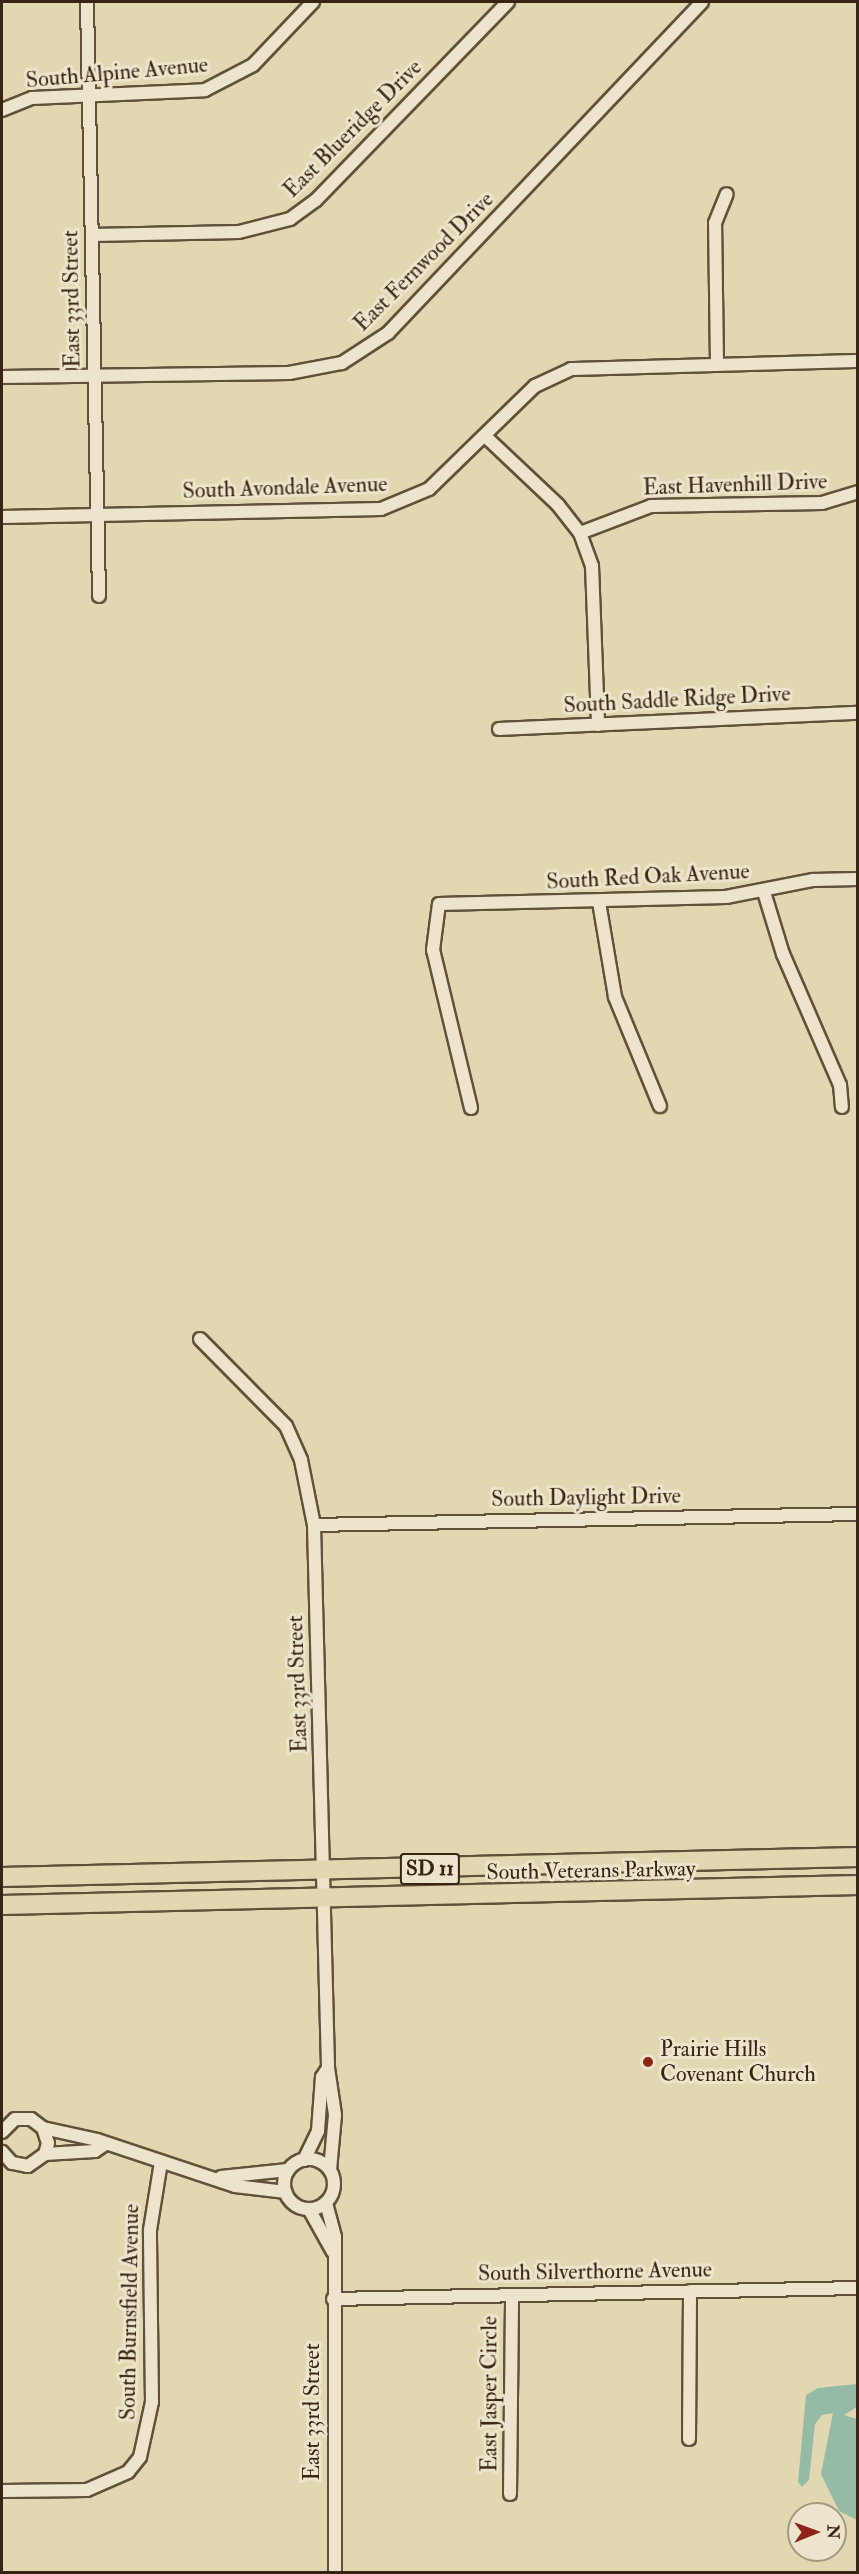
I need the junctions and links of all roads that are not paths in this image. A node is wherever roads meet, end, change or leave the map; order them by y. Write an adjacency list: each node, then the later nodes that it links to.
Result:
1 (87, 2): 5 (street, East 33rd Street)
2 (313, 2): 5 (street, South Alpine Avenue)
3 (508, 2): 8 (street, East Blueridge Drive)
4 (702, 2): 12 (street, East Fernwood Drive)
5 (89, 93): 6 (street, South Alpine Avenue); 8 (street, East 33rd Street)
6 (2, 110)
7 (727, 194): 10 (street)
8 (92, 235): 12 (street, East 33rd Street)
9 (858, 361): 10 (street, South Avondale Avenue)
10 (717, 363): 13 (street, South Avondale Avenue)
11 (2, 377): 12 (street, East Fernwood Drive)
12 (94, 377): 15 (street, East 33rd Street)
13 (485, 436): 15 (street, South Avondale Avenue); 17 (street)
14 (858, 492): 17 (street, East Havenhill Drive)
15 (96, 515): 16 (street, South Avondale Avenue); 18 (street, East 33rd Street)
16 (2, 517)
17 (580, 533): 20 (street)
18 (99, 596)
19 (858, 713): 20 (street, South Saddle Ridge Drive)
20 (598, 725): 21 (street, South Saddle Ridge Drive)
21 (499, 729)
22 (858, 879): 23 (street, South Red Oak Avenue)
23 (764, 892): 24 (street, South Red Oak Avenue); 26 (street)
24 (599, 902): 25 (street); 27 (street, South Red Oak Avenue)
25 (660, 1106)
26 (842, 1107)
27 (471, 1108)
28 (200, 1340): 30 (street, East 33rd Street)
29 (858, 1514): 30 (street, South Daylight Drive)
30 (314, 1525): 32 (street, East 33rd Street)
31 (858, 1857): 32 (highway, South Veterans Parkway / SD 11)
32 (325, 1871): 33 (highway, South Veterans Parkway / SD 11); 35 (street, East 33rd Street)
33 (2, 1877)
34 (858, 1885): 35 (highway, South Veterans Parkway / SD 11)
35 (325, 1901): 36 (highway, South Veterans Parkway / SD 11); 37 (street, East 33rd Street)
36 (2, 1905)
37 (328, 2068): 43 (street, East 33rd Street); 46 (street, East 33rd Street)
38 (43, 2128): 39 (street); 40 (street); 42 (street)
39 (2, 2132)
40 (104, 2145): 42 (street); 44 (street)
41 (2, 2152): 42 (street)
42 (45, 2154)
43 (304, 2160): 45 (street); 46 (street)
44 (161, 2162): 47 (street); 57 (street, South Burnsfield Avenue)
45 (288, 2170): 47 (street); 48 (street)
46 (330, 2170): 49 (street, East 33rd Street)
47 (221, 2177): 48 (street)
48 (286, 2192): 50 (street, East 33rd Street)
49 (326, 2203): 50 (street); 51 (street, East 33rd Street)
50 (309, 2209): 51 (street, East 33rd Street)
51 (333, 2252): 55 (street, East 33rd Street)
52 (858, 2288): 53 (street, South Silverthorne Avenue)
53 (690, 2291): 54 (street, South Silverthorne Avenue); 56 (street)
54 (512, 2295): 55 (street, South Silverthorne Avenue); 58 (street, East Jasper Circle)
55 (333, 2299): 59 (street, East 33rd Street)
56 (689, 2439)
57 (2, 2491)
58 (510, 2494)
59 (335, 2572)

